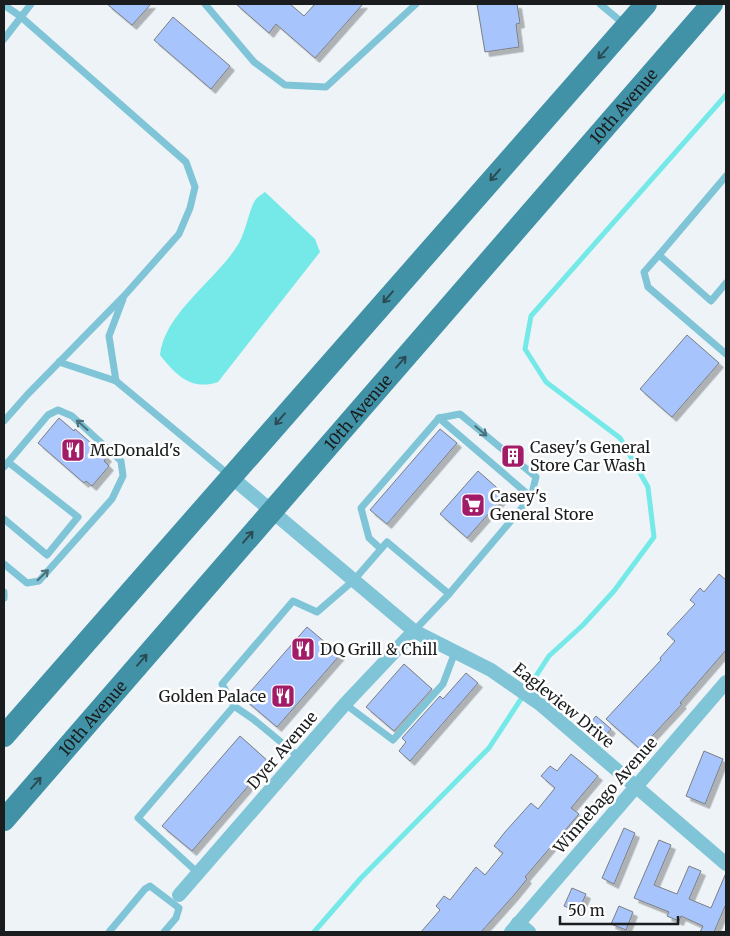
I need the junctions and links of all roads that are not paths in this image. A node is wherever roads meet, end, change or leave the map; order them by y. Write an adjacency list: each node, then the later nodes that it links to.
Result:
1 (31, 4): 8 (lane)
2 (206, 4): 3 (lane)
3 (416, 4)
4 (600, 4): 9 (lane)
5 (646, 4): 9 (main road)
6 (712, 4): 23 (main road, 10th Avenue, one-way to 6)
7 (4, 5): 8 (lane)
8 (20, 16): 10 (lane); 14 (lane)
9 (627, 26): 21 (main road, one-way to 21)
10 (4, 39)
11 (726, 176): 12 (lane)
12 (658, 255): 13 (lane); 15 (lane)
13 (726, 282)
14 (124, 296): 16 (lane); 17 (lane)
15 (726, 354)
16 (60, 362): 17 (lane); 19 (lane)
17 (116, 381): 21 (lane)
18 (439, 418): 22 (lane); 22 (lane, one-way to 22); 25 (lane)
19 (4, 421)
20 (6, 464): 24 (lane); 26 (lane, one-way to 20)
21 (230, 476): 23 (street, Eagleview Drive); 36 (main road)
22 (531, 497): 29 (lane)
23 (271, 510): 27 (street, Eagleview Drive); 39 (main road, 10th Avenue, one-way to 23)
24 (4, 520)
25 (381, 548): 27 (lane); 29 (lane)
26 (4, 564)
27 (354, 580): 31 (street, Eagleview Drive); 35 (lane)
28 (4, 592): 30 (lane)
29 (449, 594): 31 (lane)
30 (4, 598)
31 (414, 632): 32 (street, Eagleview Drive); 34 (street, Dyer Avenue)
32 (455, 652): 34 (lane); 38 (street, Eagleview Drive)
33 (726, 682): 38 (street, Winnebago Avenue)
34 (345, 704): 37 (street, Dyer Avenue)
35 (234, 706): 37 (lane); 41 (lane)
36 (4, 736)
37 (299, 757): 41 (street, Dyer Avenue)
38 (635, 787): 40 (street, Eagleview Drive); 43 (street, Winnebago Avenue)
39 (4, 820)
40 (726, 864)
41 (198, 873): 42 (street, Dyer Avenue)
42 (176, 899): 44 (lane); 45 (lane)
43 (519, 929)
44 (108, 932)
45 (164, 932)

